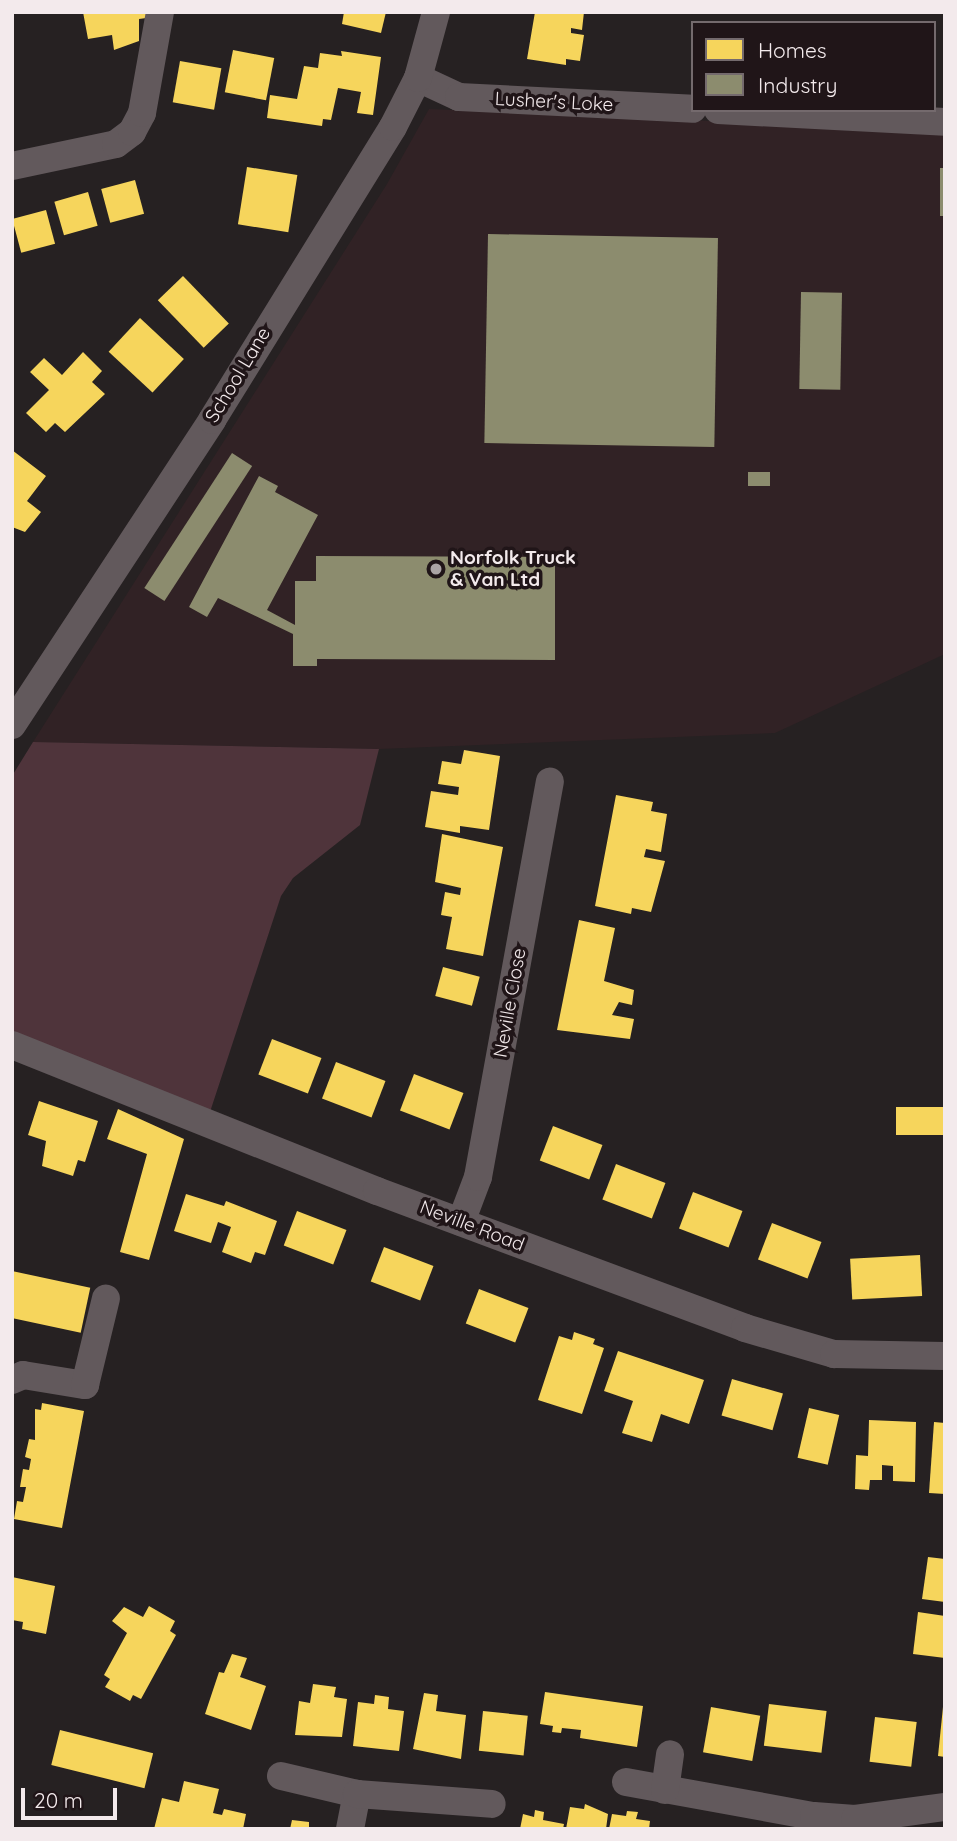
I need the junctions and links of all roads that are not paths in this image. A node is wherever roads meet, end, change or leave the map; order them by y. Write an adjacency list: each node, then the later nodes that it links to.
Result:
1 (160, 12): 7 (street)
2 (436, 12): 3 (street, School Lane)
3 (418, 78): 4 (street, Lusher's Loke); 8 (street, School Lane)
4 (691, 109)
5 (756, 112): 6 (street)
6 (945, 122)
7 (12, 166)
8 (12, 725)
9 (550, 782): 11 (street, Neville Close)
10 (12, 1045): 11 (street, Neville Road)
11 (461, 1222): 13 (street, Neville Road)
12 (106, 1298): 14 (street)
13 (945, 1356)
14 (12, 1380)
15 (670, 1754): 18 (street)
16 (281, 1776): 19 (street)
17 (625, 1782): 18 (street)
18 (664, 1790): 21 (street)
19 (357, 1794): 20 (street); 22 (street)
20 (492, 1804)
21 (945, 1807)
22 (350, 1829)

